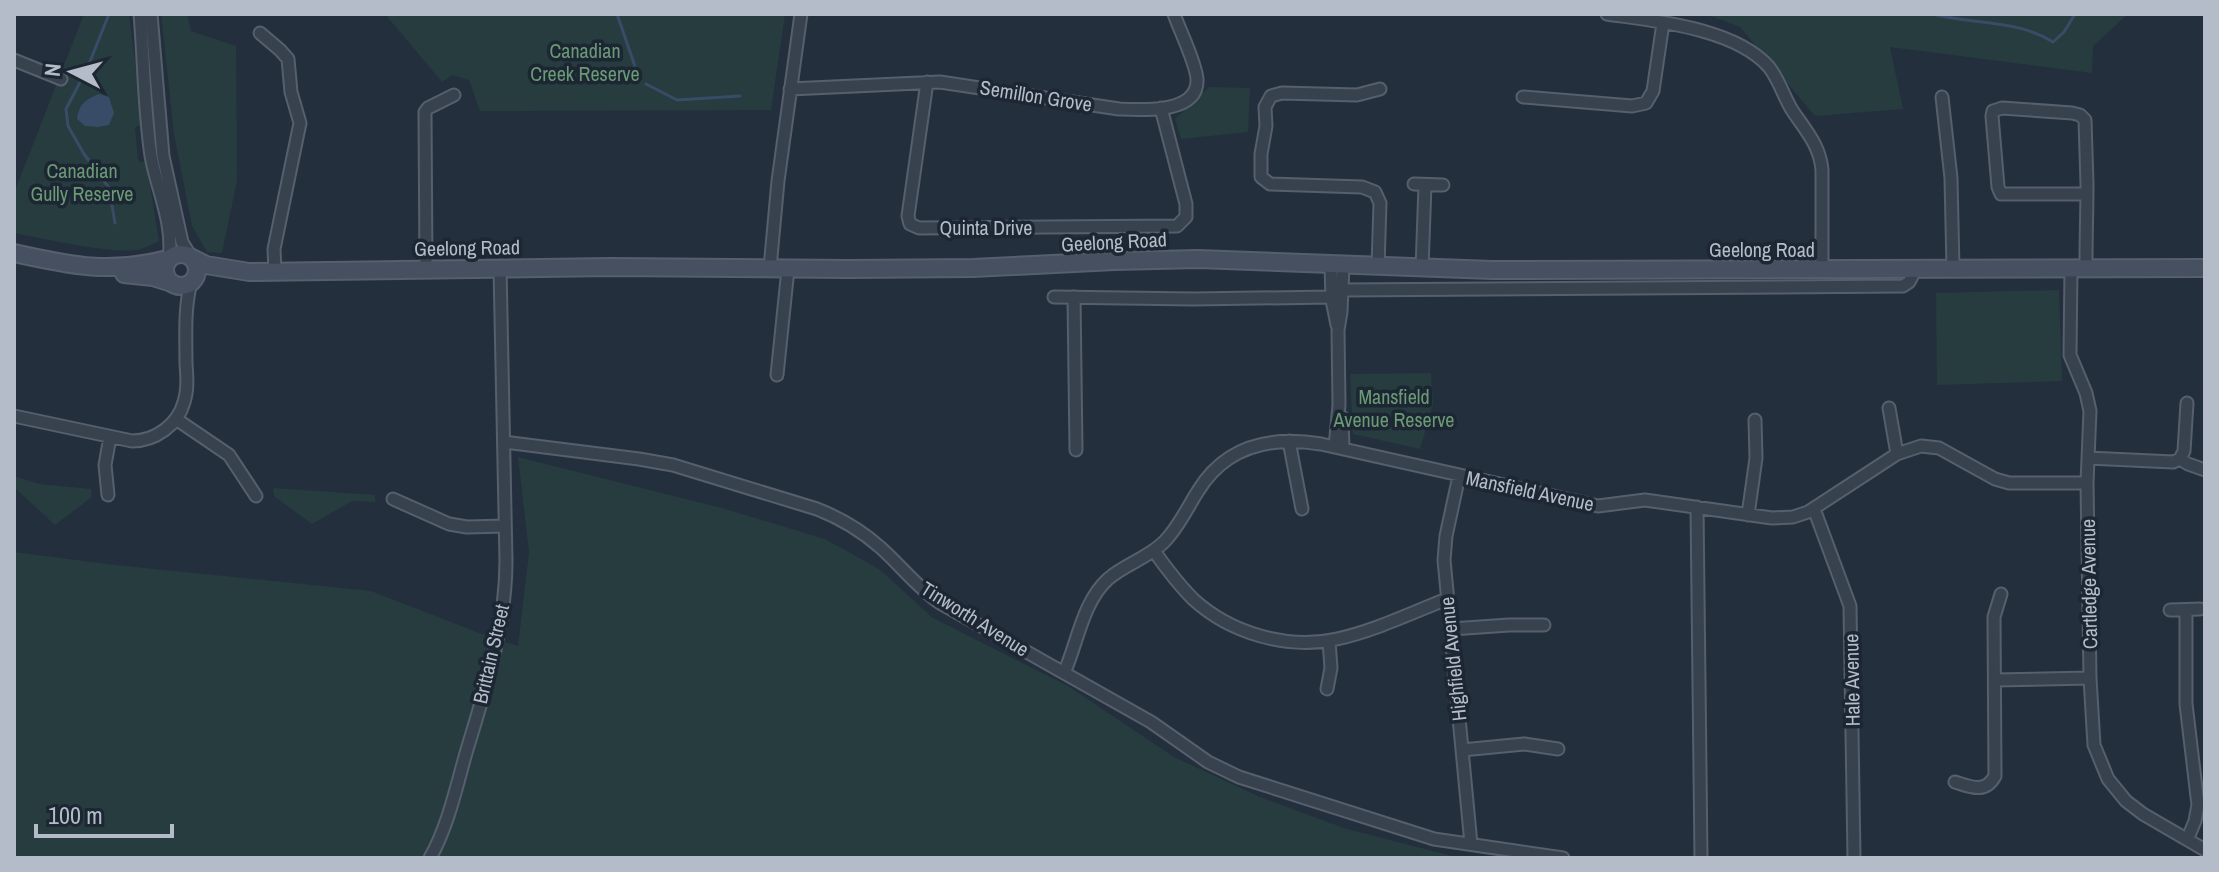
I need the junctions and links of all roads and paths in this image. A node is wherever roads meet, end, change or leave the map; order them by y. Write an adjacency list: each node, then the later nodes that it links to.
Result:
1 (140, 14): 22 (street)
2 (151, 14): 20 (street)
3 (801, 14): 11 (street)
4 (1174, 14): 16 (street, Semillon Grove)
5 (1607, 14): 6 (street)
6 (1663, 23): 14 (street); 36 (street)
7 (260, 33): 38 (street)
8 (14, 60): 9 (street)
9 (61, 79)
10 (927, 82): 11 (street, Semillon Grove); 16 (street, Semillon Grove); 16 (street, Quinta Drive)
11 (790, 89): 28 (street)
12 (1380, 89): 26 (street)
13 (454, 95): 27 (street)
14 (1523, 97)
15 (1942, 97): 35 (street)
16 (1161, 108)
17 (1443, 185): 32 (street)
18 (2087, 194): 18 (street, Cartledge Avenue); 23 (street, Cartledge Avenue)
19 (14, 253): 30 (main road)
20 (192, 257): 22 (main road); 37 (main road, Geelong Road); 39 (main road)
21 (2205, 257): 23 (main road, Geelong Road)
22 (169, 259): 30 (main road); 40 (main road)
23 (2078, 265): 29 (main road, Geelong Road); 35 (main road, Geelong Road); 58 (street, Cartledge Avenue)
24 (1337, 266): 26 (main road, Geelong Road); 31 (main road, Geelong Road); 42 (street)
25 (500, 267): 27 (main road, Geelong Road); 28 (main road, Geelong Road); 54 (street)
26 (1378, 267): 32 (main road, Geelong Road)
27 (426, 268): 38 (main road, Geelong Road)
28 (770, 268): 31 (main road, Geelong Road)
29 (2205, 268)
30 (103, 269): 40 (main road)
31 (788, 269): 46 (street)
32 (1422, 269): 36 (main road, Geelong Road)
33 (1895, 269): 34 (main road, Geelong Road); 36 (main road, Geelong Road); 41 (street)
34 (1916, 269): 35 (main road, Geelong Road); 41 (street)
35 (1953, 269)
36 (1822, 270)
37 (249, 272): 38 (main road, Geelong Road); 39 (main road, Geelong Road)
38 (275, 272)
39 (192, 282): 40 (main road); 45 (street)
40 (173, 284): 45 (street)
41 (1879, 286): 42 (street)
42 (1337, 293): 44 (street); 55 (street)
43 (1054, 297): 44 (street)
44 (1074, 297): 56 (street)
45 (186, 314): 50 (street)
46 (777, 375)
47 (2187, 403): 59 (street)
48 (1889, 408): 57 (street)
49 (14, 416): 52 (street)
50 (176, 419): 52 (street); 64 (street)
51 (1755, 420): 69 (street)
52 (110, 437): 63 (street)
53 (1289, 441): 55 (street, Mansfield Avenue); 67 (street); 71 (street, Mansfield Avenue)
54 (504, 442): 70 (street, Brittain Street); 80 (street, Tinworth Avenue)
55 (1339, 448): 61 (street, Mansfield Avenue)
56 (1076, 450)
57 (1897, 454): 62 (street, Mansfield Avenue); 68 (street, Mansfield Avenue)
58 (2088, 458): 59 (street); 62 (street, Cartledge Avenue)
59 (2180, 459): 60 (street)
60 (2205, 470)
61 (1459, 476): 66 (street, Mansfield Avenue); 73 (street, Highfield Avenue)
62 (2087, 483): 81 (street, Cartledge Avenue)
63 (108, 495)
64 (256, 496)
65 (393, 499): 70 (street)
66 (1697, 507): 69 (street, Mansfield Avenue); 92 (street)
67 (1302, 509)
68 (1814, 509): 69 (street, Mansfield Avenue); 93 (street, Hale Avenue)
69 (1748, 515)
70 (505, 526): 90 (street, Brittain Street)
71 (1154, 551): 79 (street); 80 (street, Mansfield Avenue)
72 (2001, 594): 82 (street)
73 (1447, 599): 78 (street, Highfield Avenue); 79 (street)
74 (2200, 609): 76 (street)
75 (2170, 610): 76 (street)
76 (2186, 610): 87 (street)
77 (1544, 625): 78 (street)
78 (1451, 629): 85 (street, Highfield Avenue)
79 (1329, 641): 83 (street)
80 (1064, 673): 88 (street, Tinworth Avenue)
81 (2090, 678): 82 (street); 87 (street, Cartledge Avenue)
82 (1995, 680): 86 (street)
83 (1327, 689)
84 (1558, 749): 85 (street)
85 (1462, 750): 88 (street, Highfield Avenue)
86 (1955, 782)
87 (2188, 838): 89 (street, Cartledge Avenue)
88 (1471, 844): 91 (street, Tinworth Avenue)
89 (2205, 850)
90 (430, 858)
91 (1563, 858)
92 (1701, 858)
93 (1854, 858)

